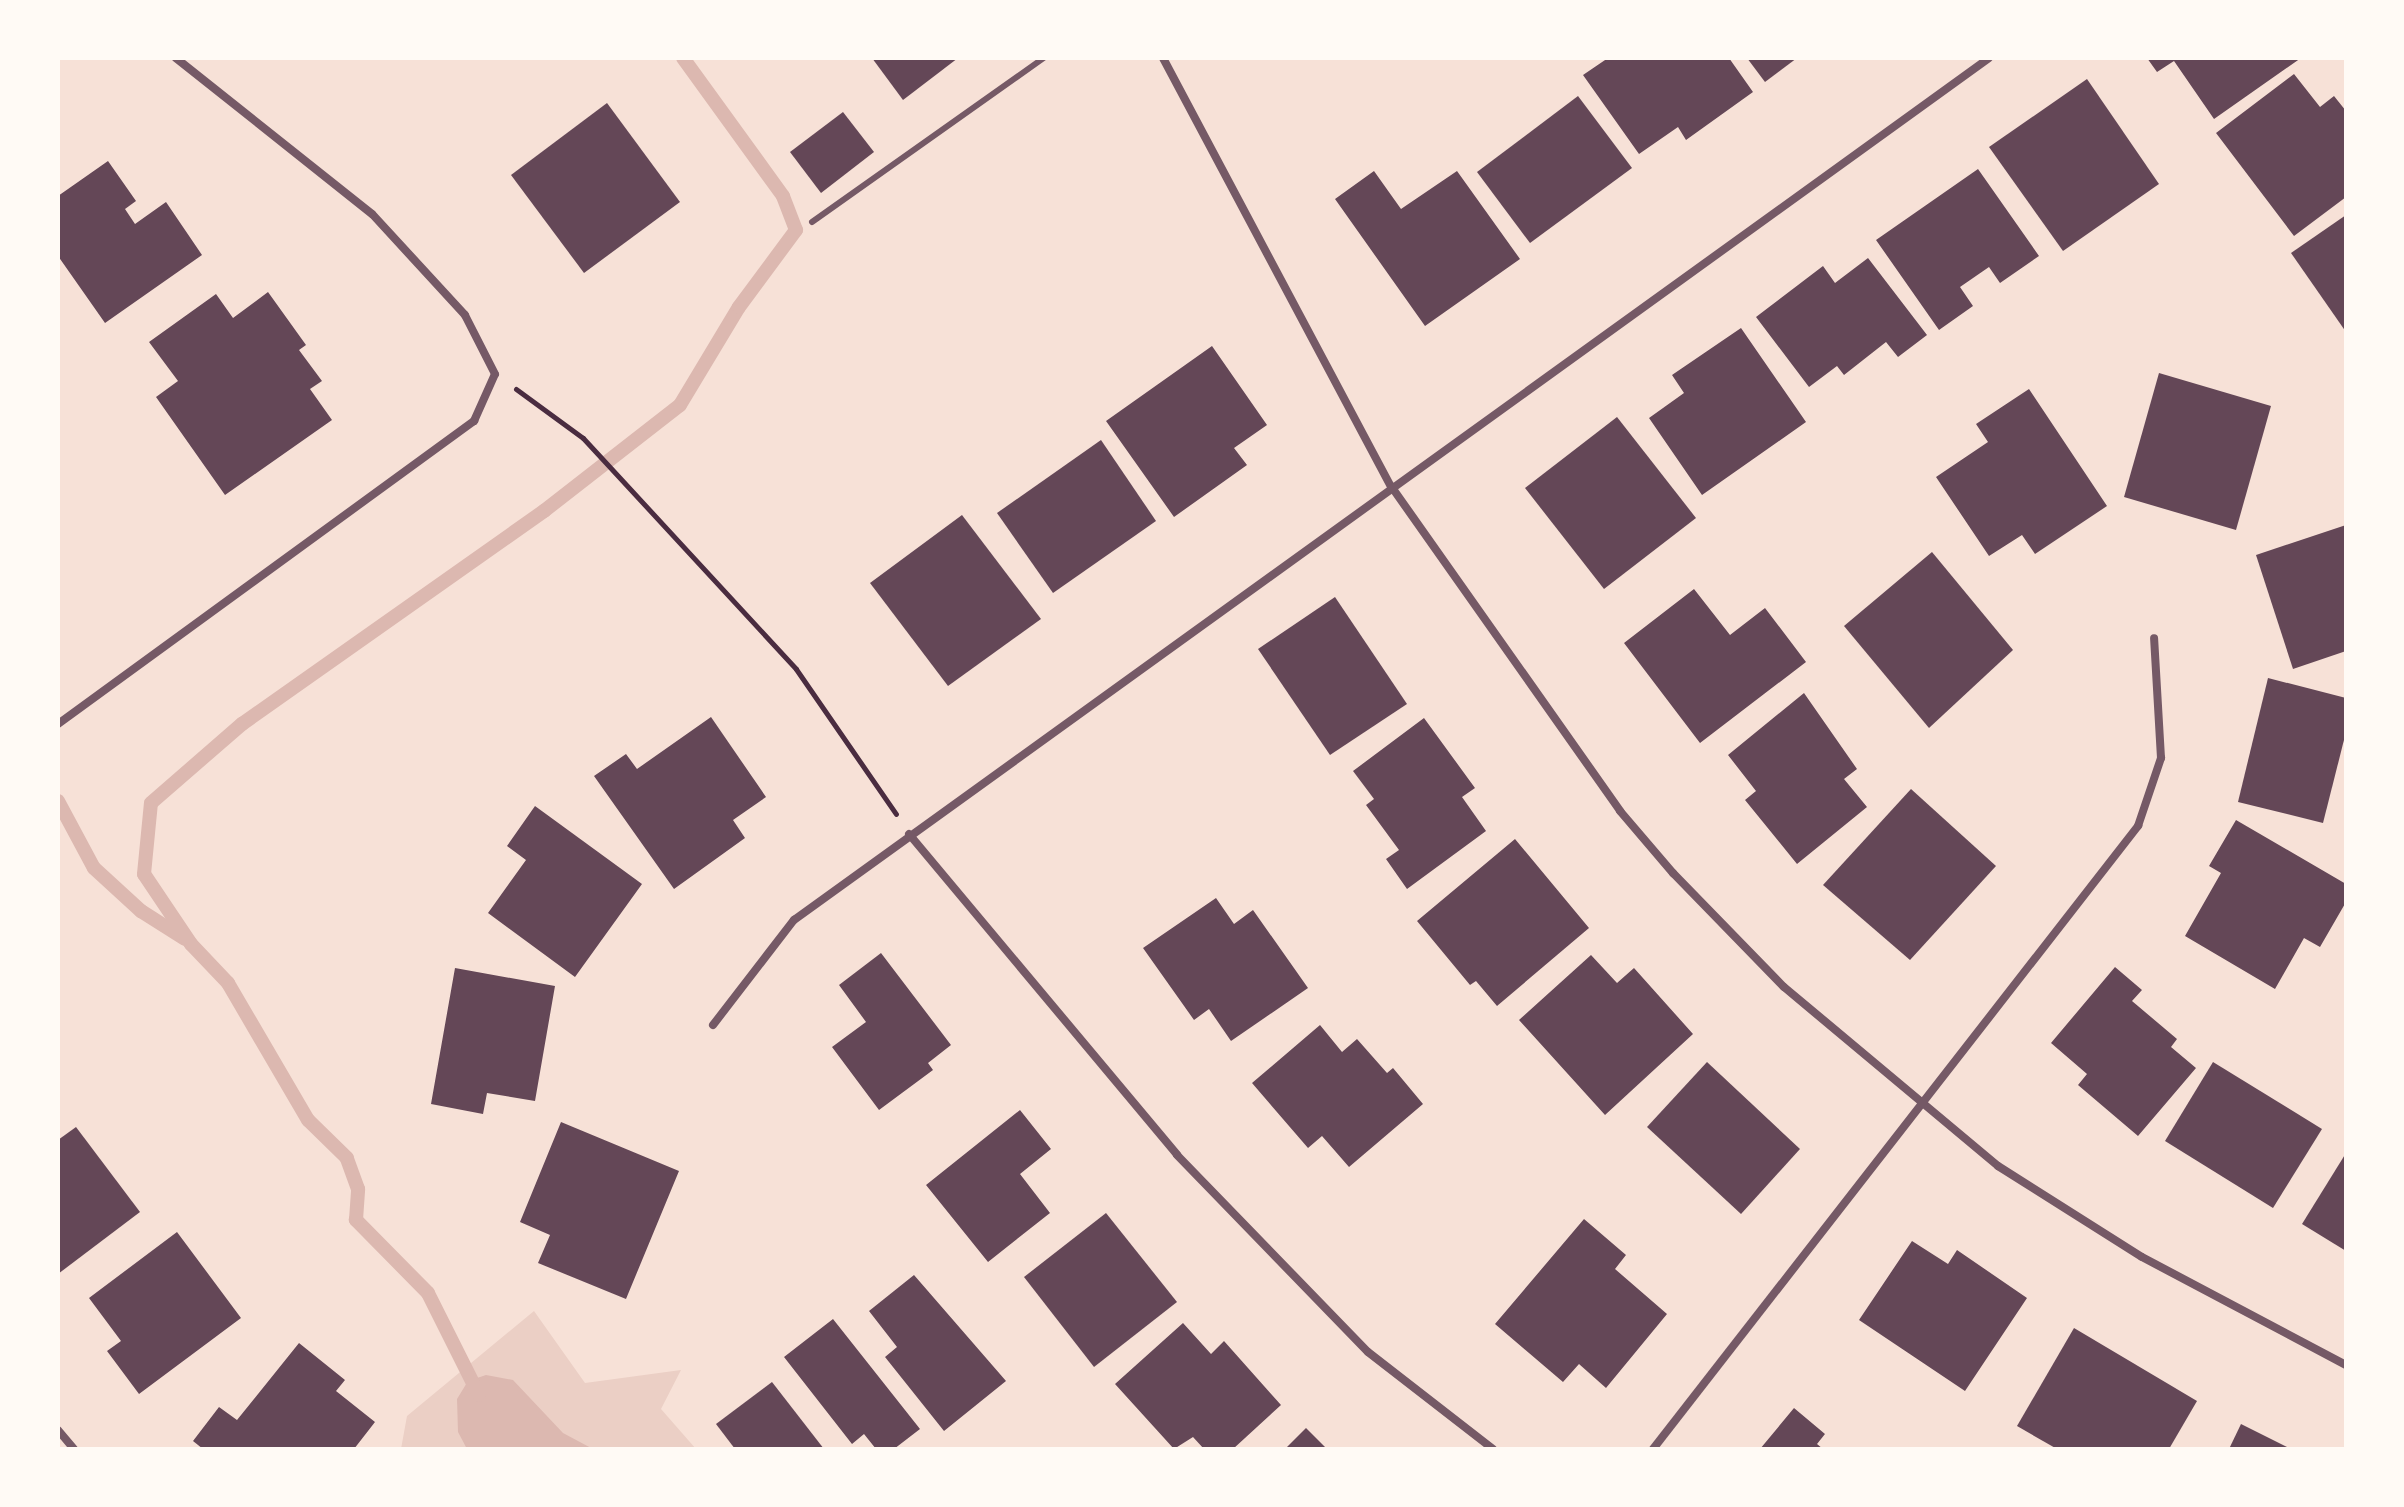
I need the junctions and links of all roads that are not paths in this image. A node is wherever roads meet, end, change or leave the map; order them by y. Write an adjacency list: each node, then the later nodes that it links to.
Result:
1 (176, 58): 8 (street)
2 (1044, 58): 5 (lane)
3 (1163, 58): 6 (street)
4 (1989, 58): 6 (street)
5 (812, 222)
6 (1391, 486): 9 (street); 11 (street)
7 (2154, 638): 11 (street)
8 (61, 722)
9 (909, 834): 10 (street); 15 (street)
10 (713, 1025)
11 (1918, 1104): 12 (street); 16 (street)
12 (2346, 1365)
13 (58, 1430): 14 (street)
14 (74, 1449)
15 (1493, 1449)
16 (1653, 1449)

